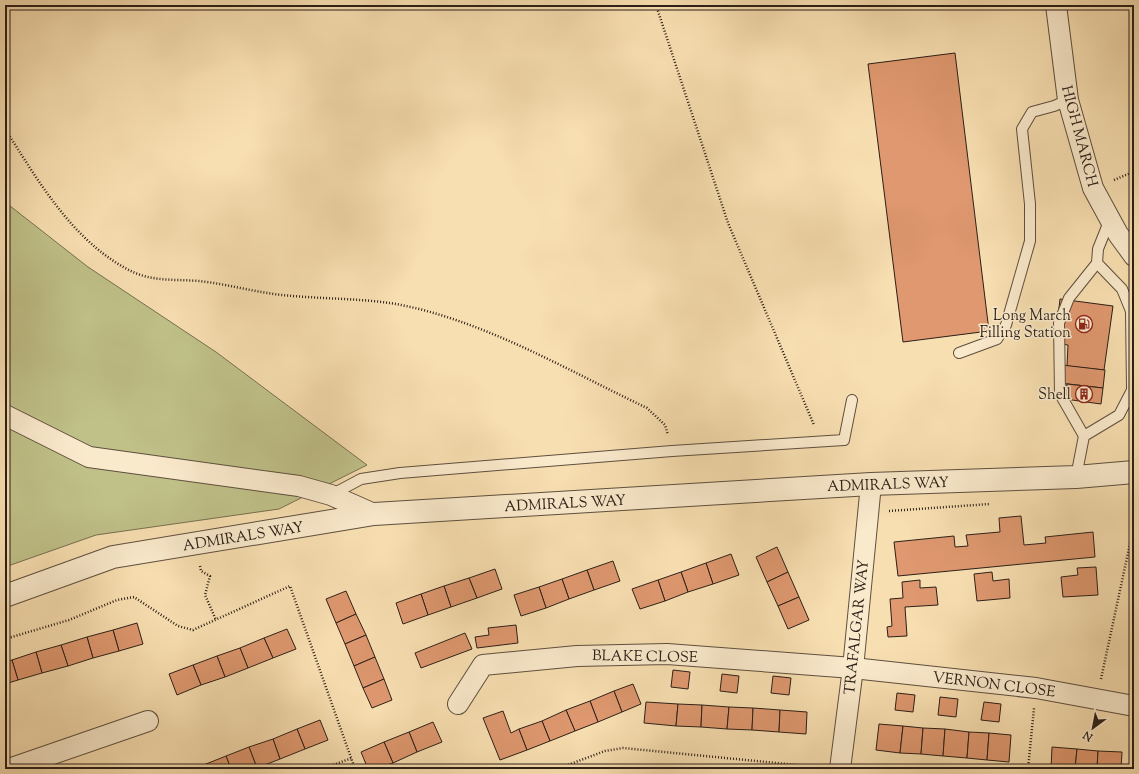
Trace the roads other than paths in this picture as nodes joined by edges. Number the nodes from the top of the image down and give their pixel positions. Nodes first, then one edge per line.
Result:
1 (1056, 5) edge
2 (1068, 100) junction
3 (1110, 219) junction
4 (1134, 256) edge
5 (1097, 262) junction
6 (959, 353) dead end
7 (852, 400) dead end
8 (5, 416) edge
9 (1084, 436) junction
10 (1134, 472) edge
11 (1076, 477) junction
12 (871, 484) junction
13 (331, 495) junction
14 (374, 514) junction
15 (5, 596) edge
16 (853, 668) junction
17 (458, 704) dead end
18 (1134, 706) edge
19 (148, 721) dead end
20 (9, 769) edge
21 (840, 769) edge

1 - 2 street, HIGH MARCH
2 - 3 street, HIGH MARCH
2 - 6 lane
3 - 4 street, HIGH MARCH
3 - 5 lane
5 - 9 lane
5 - 9 lane
7 - 13 lane
8 - 13 street
9 - 11 lane
10 - 11 street, ADMIRALS WAY
11 - 12 street, ADMIRALS WAY
12 - 14 street, ADMIRALS WAY
12 - 16 street, TRAFALGAR WAY
13 - 14 street
14 - 15 street, ADMIRALS WAY
16 - 17 street, BLAKE CLOSE
16 - 18 street, VERNON CLOSE
16 - 21 street, TRAFALGAR WAY
19 - 20 street

